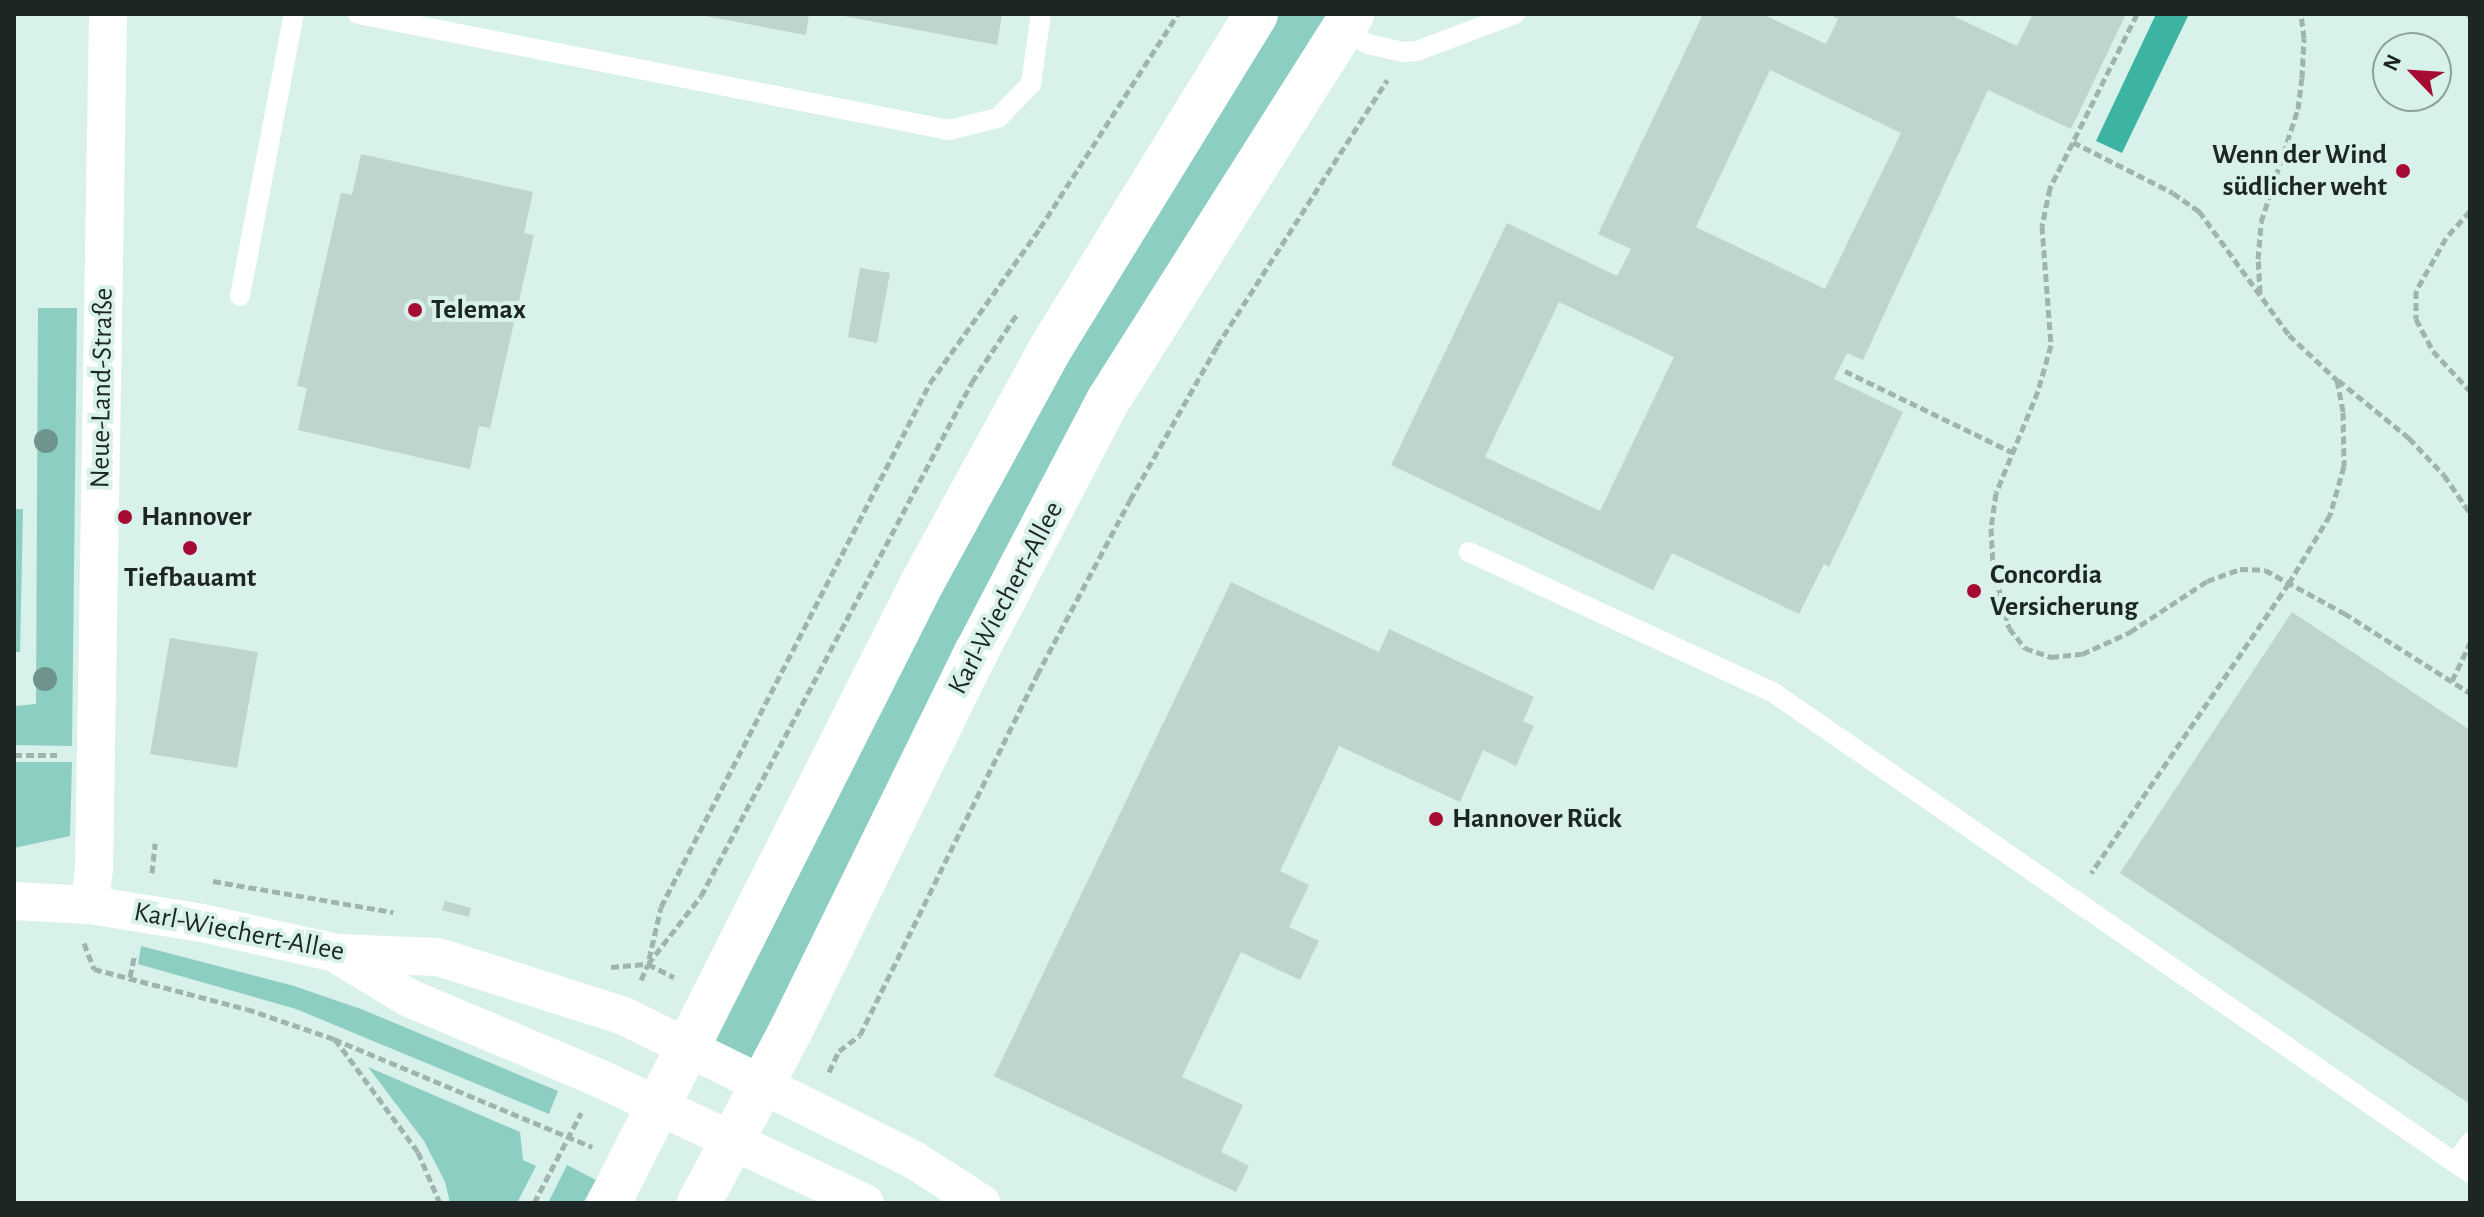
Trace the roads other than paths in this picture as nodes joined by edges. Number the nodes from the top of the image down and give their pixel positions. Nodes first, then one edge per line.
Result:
1 (108, 14) edge
2 (294, 14) edge
3 (358, 14) edge
4 (1041, 14) edge
5 (1256, 14) edge
6 (1515, 14) edge
7 (1347, 21) edge
8 (240, 296) dead end
9 (1469, 552) dead end
10 (14, 901) edge
11 (90, 905) junction
12 (336, 953) junction
13 (689, 1047) junction
14 (761, 1085) junction
15 (659, 1106) junction
16 (732, 1140) junction
17 (2470, 1142) edge
18 (2463, 1168) edge
19 (609, 1203) edge
20 (699, 1203) edge
21 (865, 1203) edge
22 (981, 1203) edge

1 - 11 street, Neue-Land-Straße
2 - 8 lane
3 - 4 lane
5 - 13 main road
6 - 7 lane
7 - 14 main road, Karl-Wiechert-Allee
9 - 18 lane
10 - 11 street, Karl-Wiechert-Allee
11 - 12 street, Karl-Wiechert-Allee
12 - 13 street, Karl-Wiechert-Allee
12 - 15 street
13 - 14 street
13 - 15 main road
14 - 16 main road, Karl-Wiechert-Allee
14 - 22 street
15 - 16 street
15 - 19 main road
16 - 20 main road, Karl-Wiechert-Allee
16 - 21 street
17 - 18 lane

